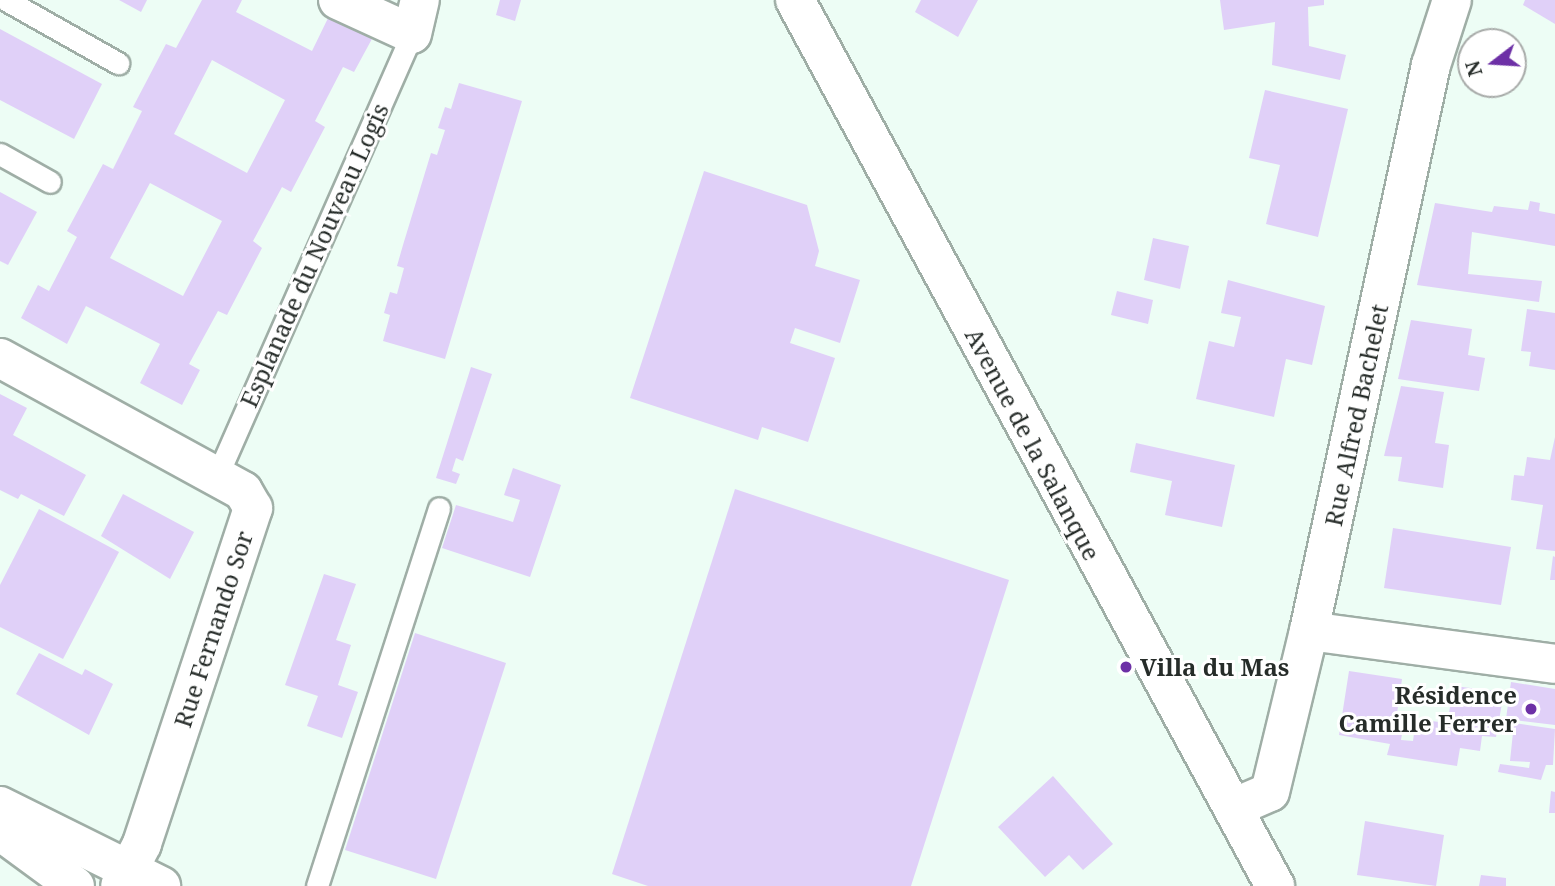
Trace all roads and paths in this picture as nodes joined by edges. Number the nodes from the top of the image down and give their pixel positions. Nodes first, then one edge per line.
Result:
1 (6, 0) edge
2 (338, 0) edge
3 (795, 0) edge
4 (1452, 0) edge
5 (416, 17) edge
6 (118, 63) dead end
7 (0, 154) edge
8 (50, 182) dead end
9 (0, 358) edge
10 (217, 477) junction
11 (439, 508) dead end
12 (1309, 631) junction
13 (1555, 664) edge
14 (0, 806) edge
15 (1233, 808) junction
16 (0, 831) edge
17 (136, 881) edge
18 (75, 886) edge
19 (317, 886) edge
20 (1275, 886) edge

1 - 6 lane
2 - 5 street
3 - 15 street, Avenue de la Salanque
4 - 12 street, Rue Alfred Bachelet
5 - 10 lane, Esplanade du Nouveau Logis
7 - 8 lane
9 - 10 street, Rue Fernando Sor
10 - 17 street, Rue Fernando Sor
11 - 19 lane
12 - 13 street
12 - 15 street, Rue Alfred Bachelet
14 - 17 street
15 - 20 street, Avenue de la Salanque
16 - 18 street

